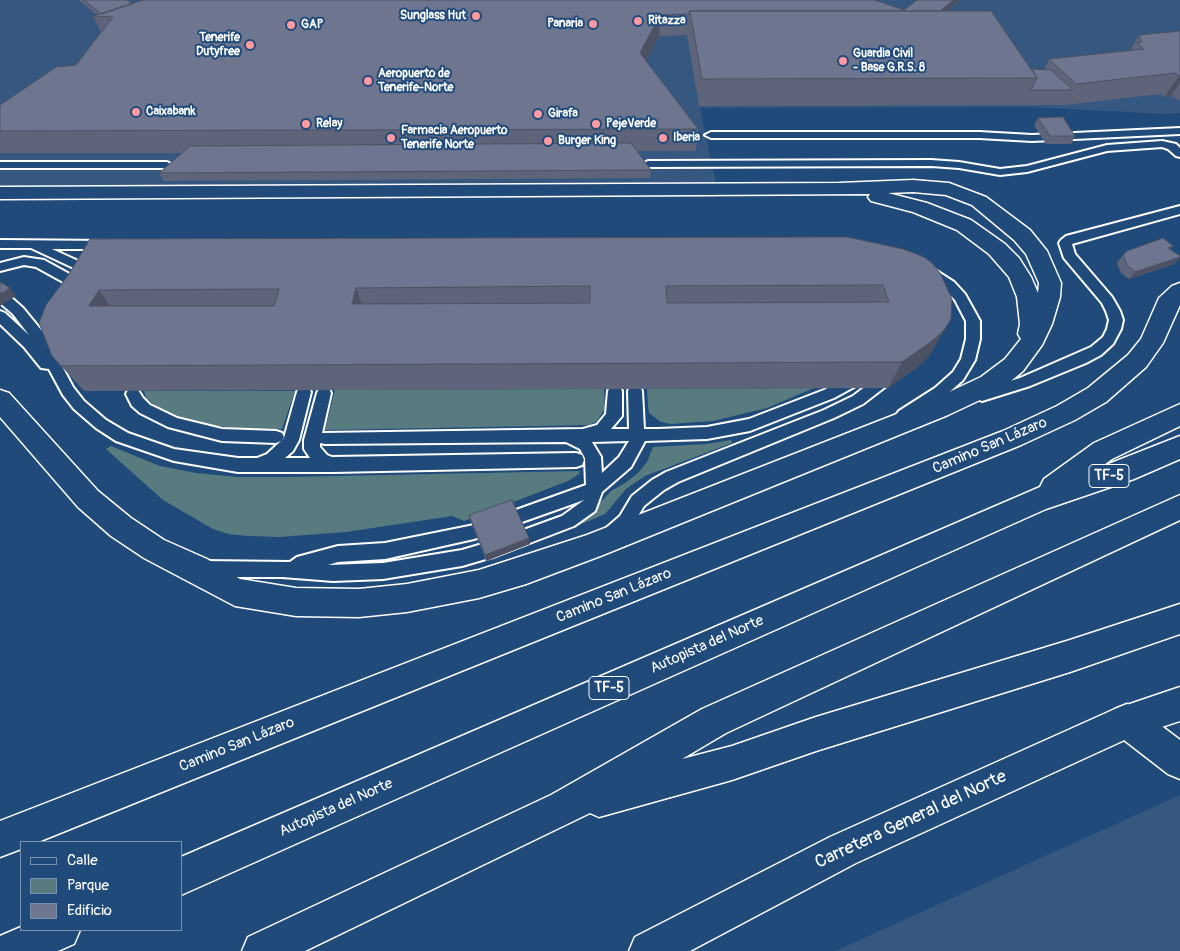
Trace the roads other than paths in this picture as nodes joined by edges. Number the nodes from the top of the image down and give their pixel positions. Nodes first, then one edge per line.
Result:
1 (1180, 125) edge
2 (1180, 131) edge
3 (711, 135) dead end
4 (979, 135) junction
5 (1095, 137) junction
6 (1107, 148) junction
7 (1180, 154) edge
8 (648, 164) edge
9 (0, 165) edge
10 (167, 166) edge
11 (833, 189) junction
12 (0, 193) edge
13 (1180, 210) edge
14 (0, 244) edge
15 (34, 245) junction
16 (123, 245) edge
17 (916, 263) edge
18 (0, 267) edge
19 (106, 286) edge
20 (1180, 291) edge
21 (0, 295) edge
22 (79, 302) edge
23 (0, 316) edge
24 (27, 320) junction
25 (47, 322) edge
26 (1027, 350) junction
27 (68, 391) junction
28 (615, 391) edge
29 (635, 391) edge
30 (304, 392) edge
31 (324, 393) edge
32 (133, 394) edge
33 (0, 400) edge
34 (939, 408) junction
35 (1180, 414) edge
36 (637, 435) junction
37 (573, 436) junction
38 (276, 437) dead end
39 (325, 438) dead end
40 (857, 440) junction
41 (1180, 447) edge
42 (576, 460) dead end
43 (250, 465) junction
44 (333, 465) junction
45 (594, 489) junction
46 (1037, 500) junction
47 (1180, 507) edge
48 (592, 546) junction
49 (196, 569) junction
50 (1180, 619) edge
51 (1180, 704) edge
52 (1127, 721) junction
53 (1180, 762) edge
54 (564, 808) junction
55 (0, 839) edge
56 (182, 876) edge
57 (58, 931) edge
58 (11, 951) edge
59 (262, 951) edge
60 (649, 951) edge

1 - 4 lane
2 - 5 lane
3 - 4 lane
4 - 5 lane
5 - 6 lane
6 - 7 lane
6 - 8 lane
9 - 10 lane
11 - 12 main road
11 - 26 main road
11 - 26 main road
13 - 34 lane
14 - 15 lane
15 - 16 lane
15 - 19 lane
17 - 40 lane
18 - 22 lane
20 - 55 main road, Camino San Lázaro
21 - 24 lane
23 - 27 lane
24 - 25 lane
24 - 27 lane
26 - 34 main road
27 - 43 lane
28 - 37 lane
29 - 36 lane
30 - 43 lane
31 - 44 lane
32 - 38 lane
33 - 49 main road
34 - 40 main road
35 - 46 main road
36 - 37 lane
36 - 45 lane
36 - 48 lane
37 - 39 lane
37 - 45 lane
40 - 48 main road
41 - 46 main road, Autopista del Norte / TF-5
42 - 44 lane
43 - 44 lane
45 - 49 lane
46 - 56 main road, Autopista del Norte / TF-5
47 - 54 main road
48 - 49 main road
50 - 54 main road
51 - 52 main road, Carretera General del Norte
52 - 53 main road
52 - 60 main road, Carretera General del Norte
54 - 59 main road
57 - 58 main road

